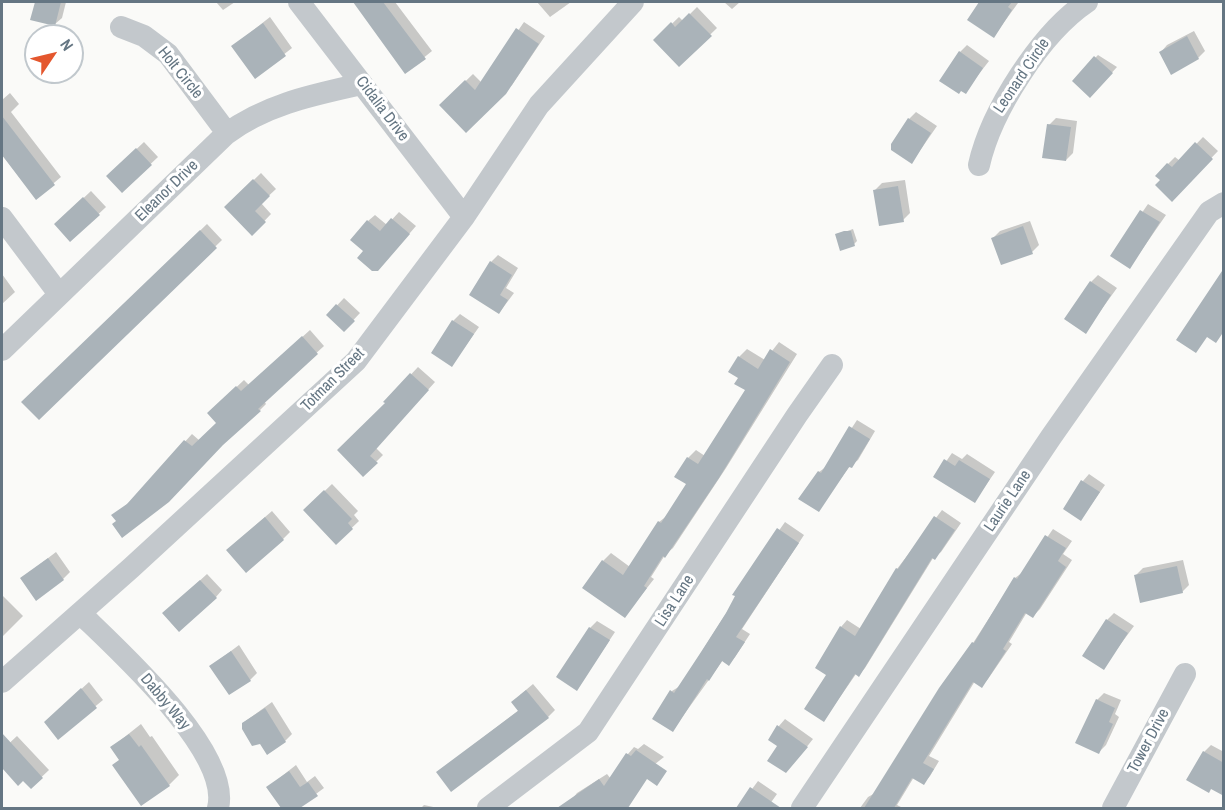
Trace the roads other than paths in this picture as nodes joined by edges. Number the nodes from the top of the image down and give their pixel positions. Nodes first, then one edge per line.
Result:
1 (299, 2) edge
2 (633, 2) edge
3 (1087, 2) edge
4 (121, 27) dead end
5 (362, 84) junction
6 (227, 133) junction
7 (979, 165) dead end
8 (1224, 203) edge
9 (464, 217) junction
10 (2, 218) edge
11 (59, 294) junction
12 (2, 350) edge
13 (832, 365) dead end
14 (80, 613) junction
15 (1185, 674) dead end
16 (2, 682) edge
17 (218, 808) edge
18 (488, 808) edge
19 (802, 808) edge
20 (1113, 808) edge

1 - 5 street, Cidalia Drive
2 - 9 street, Totman Street
3 - 7 street, Leonard Circle
4 - 6 street, Holt Circle
5 - 6 street, Eleanor Drive
5 - 9 street, Cidalia Drive
6 - 11 street, Eleanor Drive
8 - 19 street, Laurie Lane
9 - 14 street, Totman Street
10 - 11 street
11 - 12 street, Eleanor Drive
13 - 18 street, Lisa Lane
14 - 16 street, Totman Street
14 - 17 street, Dabby Way
15 - 20 street, Tower Drive

